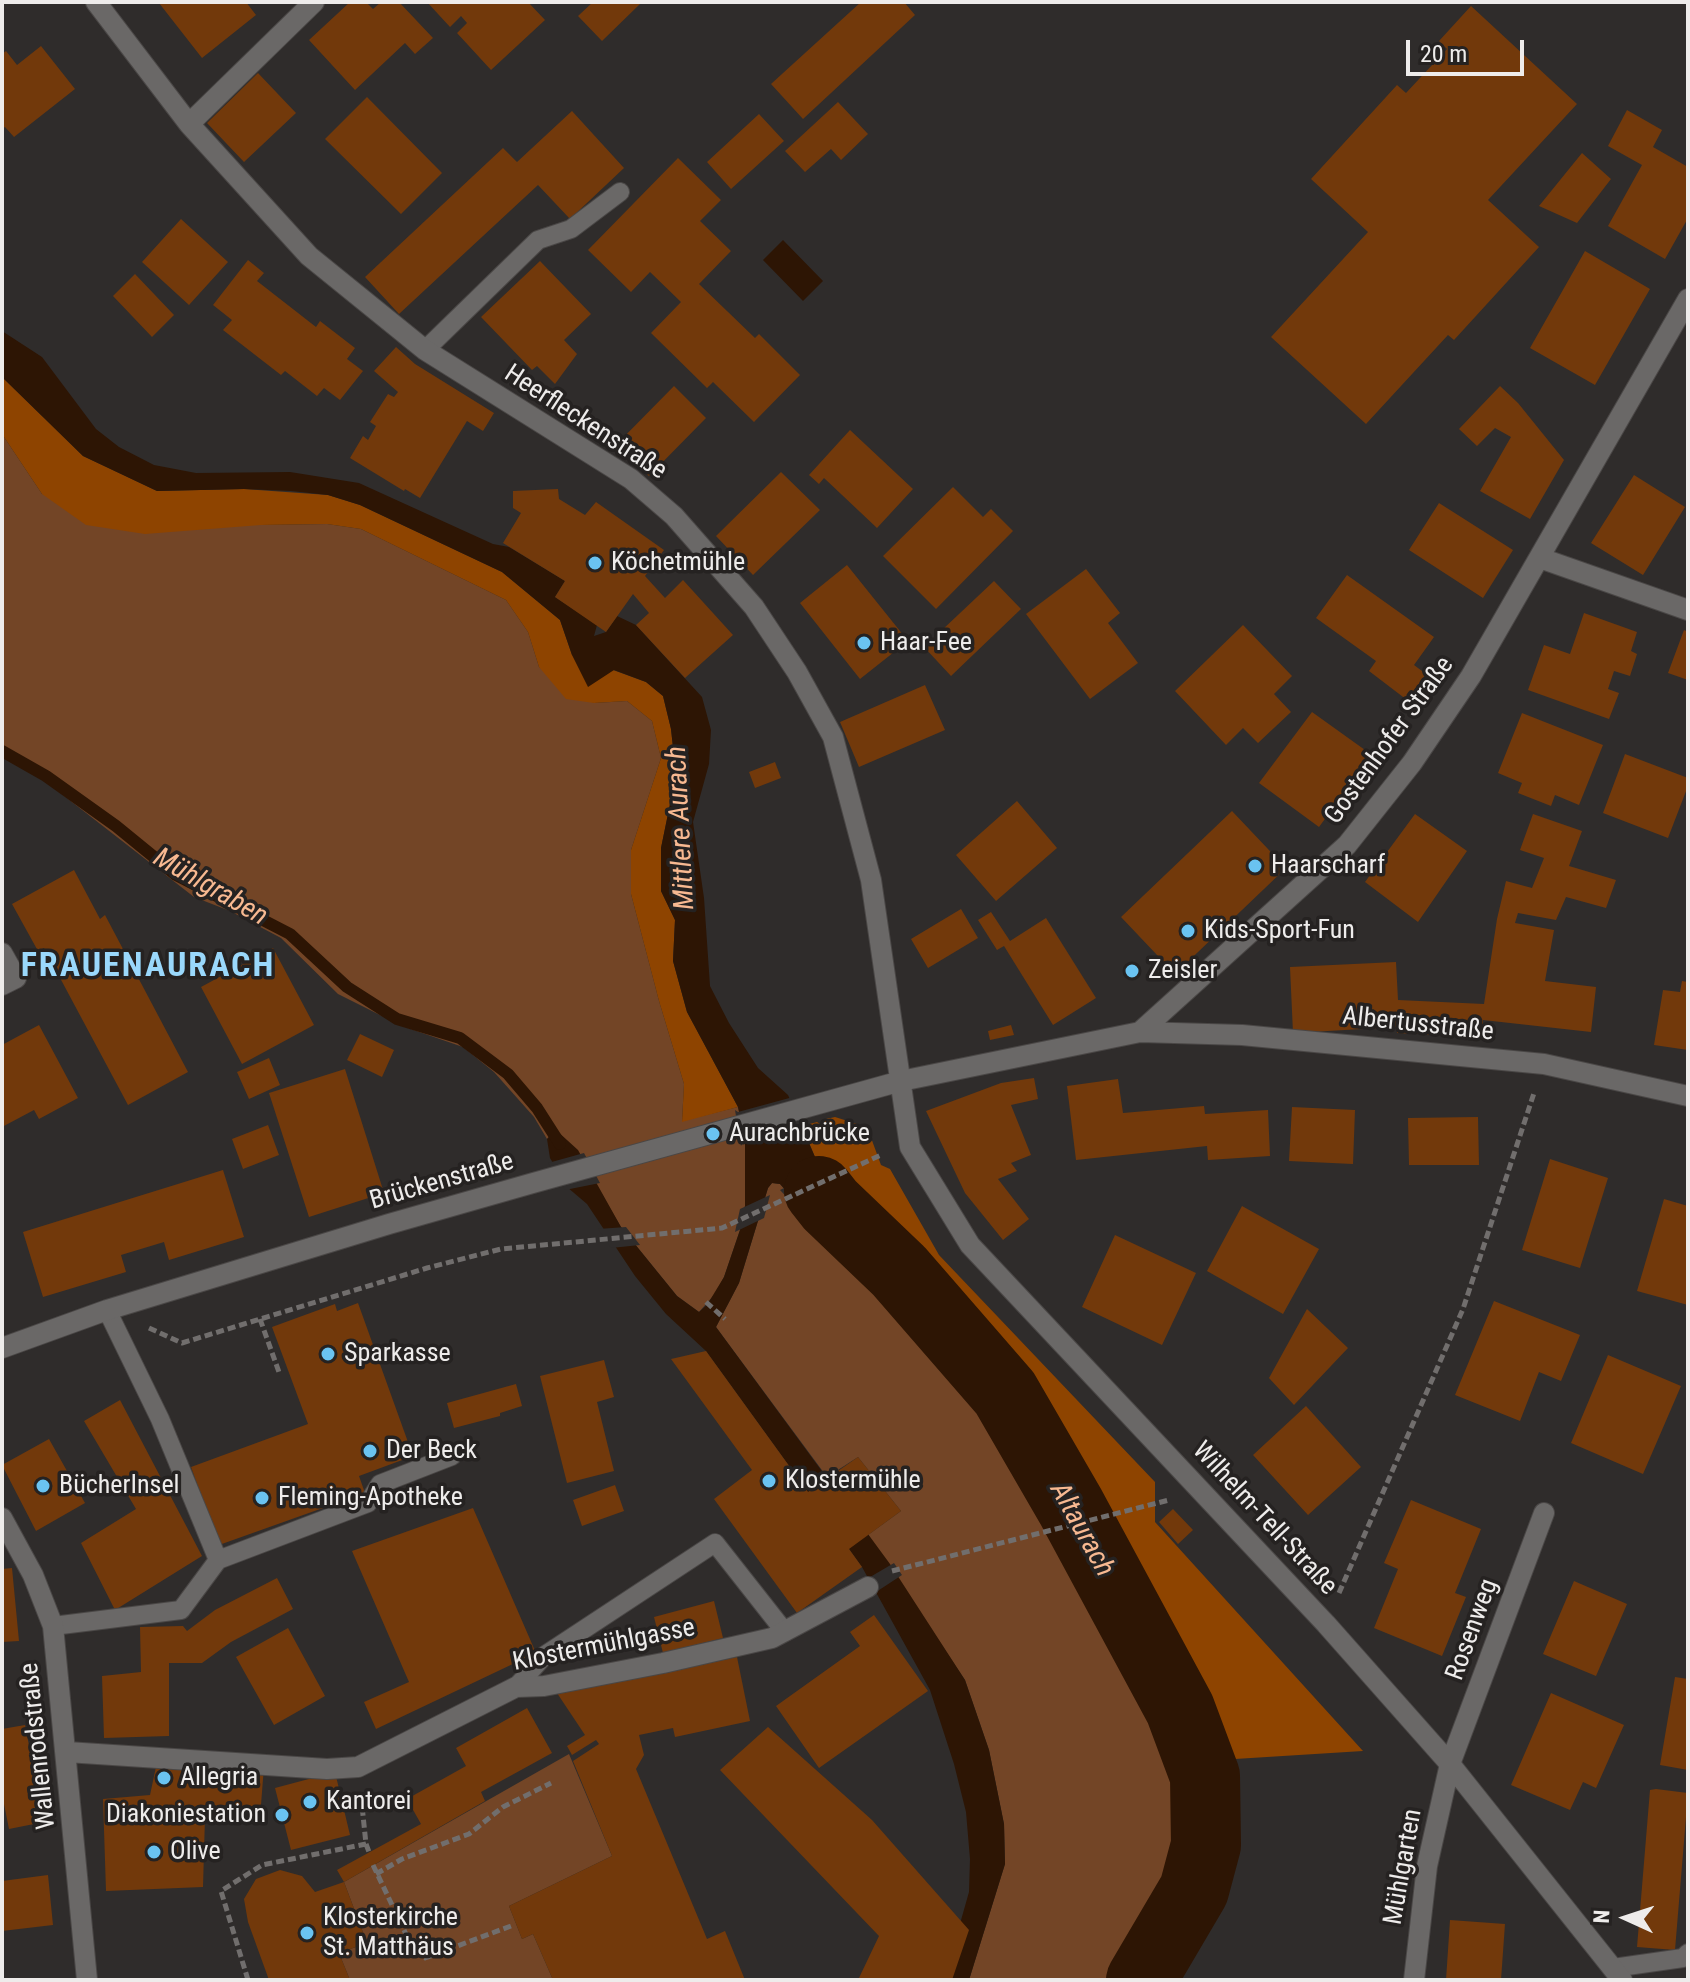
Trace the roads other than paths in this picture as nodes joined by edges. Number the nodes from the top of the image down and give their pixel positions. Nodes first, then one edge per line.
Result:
1 (96, 2) edge
2 (314, 2) edge
3 (189, 124) junction
4 (620, 192) dead end
5 (1688, 299) edge
6 (425, 350) junction
7 (1540, 558) junction
8 (1688, 610) edge
9 (2, 953) edge
10 (2, 985) edge
11 (1140, 1032) junction
12 (901, 1081) junction
13 (1688, 1096) edge
14 (107, 1310) junction
15 (2, 1348) edge
16 (452, 1456) dead end
17 (1544, 1513) dead end
18 (2, 1518) edge
19 (218, 1560) junction
20 (868, 1587) road end
21 (53, 1626) junction
22 (785, 1632) junction
23 (516, 1687) junction
24 (67, 1752) junction
25 (1450, 1764) junction
26 (1688, 1953) edge
27 (1617, 1974) edge
28 (87, 1980) edge
29 (1414, 1980) edge

1 - 3 street, Heerfleckenstraße
2 - 3 street
3 - 6 street, Heerfleckenstraße
4 - 6 lane
5 - 7 street, Gostenhofer Straße
6 - 12 street, Heerfleckenstraße
7 - 8 street
7 - 11 street, Gostenhofer Straße
9 - 10 street
11 - 12 street
11 - 13 street, Albertusstraße
12 - 14 street, Brückenstraße
12 - 25 street, Wilhelm-Tell-Straße
14 - 15 street, Brückenstraße
14 - 19 lane
16 - 19 lane
17 - 25 street, Rosenweg
18 - 21 street, Wallenrodstraße
19 - 21 lane
20 - 22 street, Klostermühlgasse
21 - 24 street, Wallenrodstraße
22 - 23 street, Klostermühlgasse
22 - 23 lane
23 - 24 street, Klostermühlgasse
24 - 28 street, Wallenrodstraße
25 - 27 street, Wilhelm-Tell-Straße
25 - 29 street, Mühlgarten
26 - 27 lane

